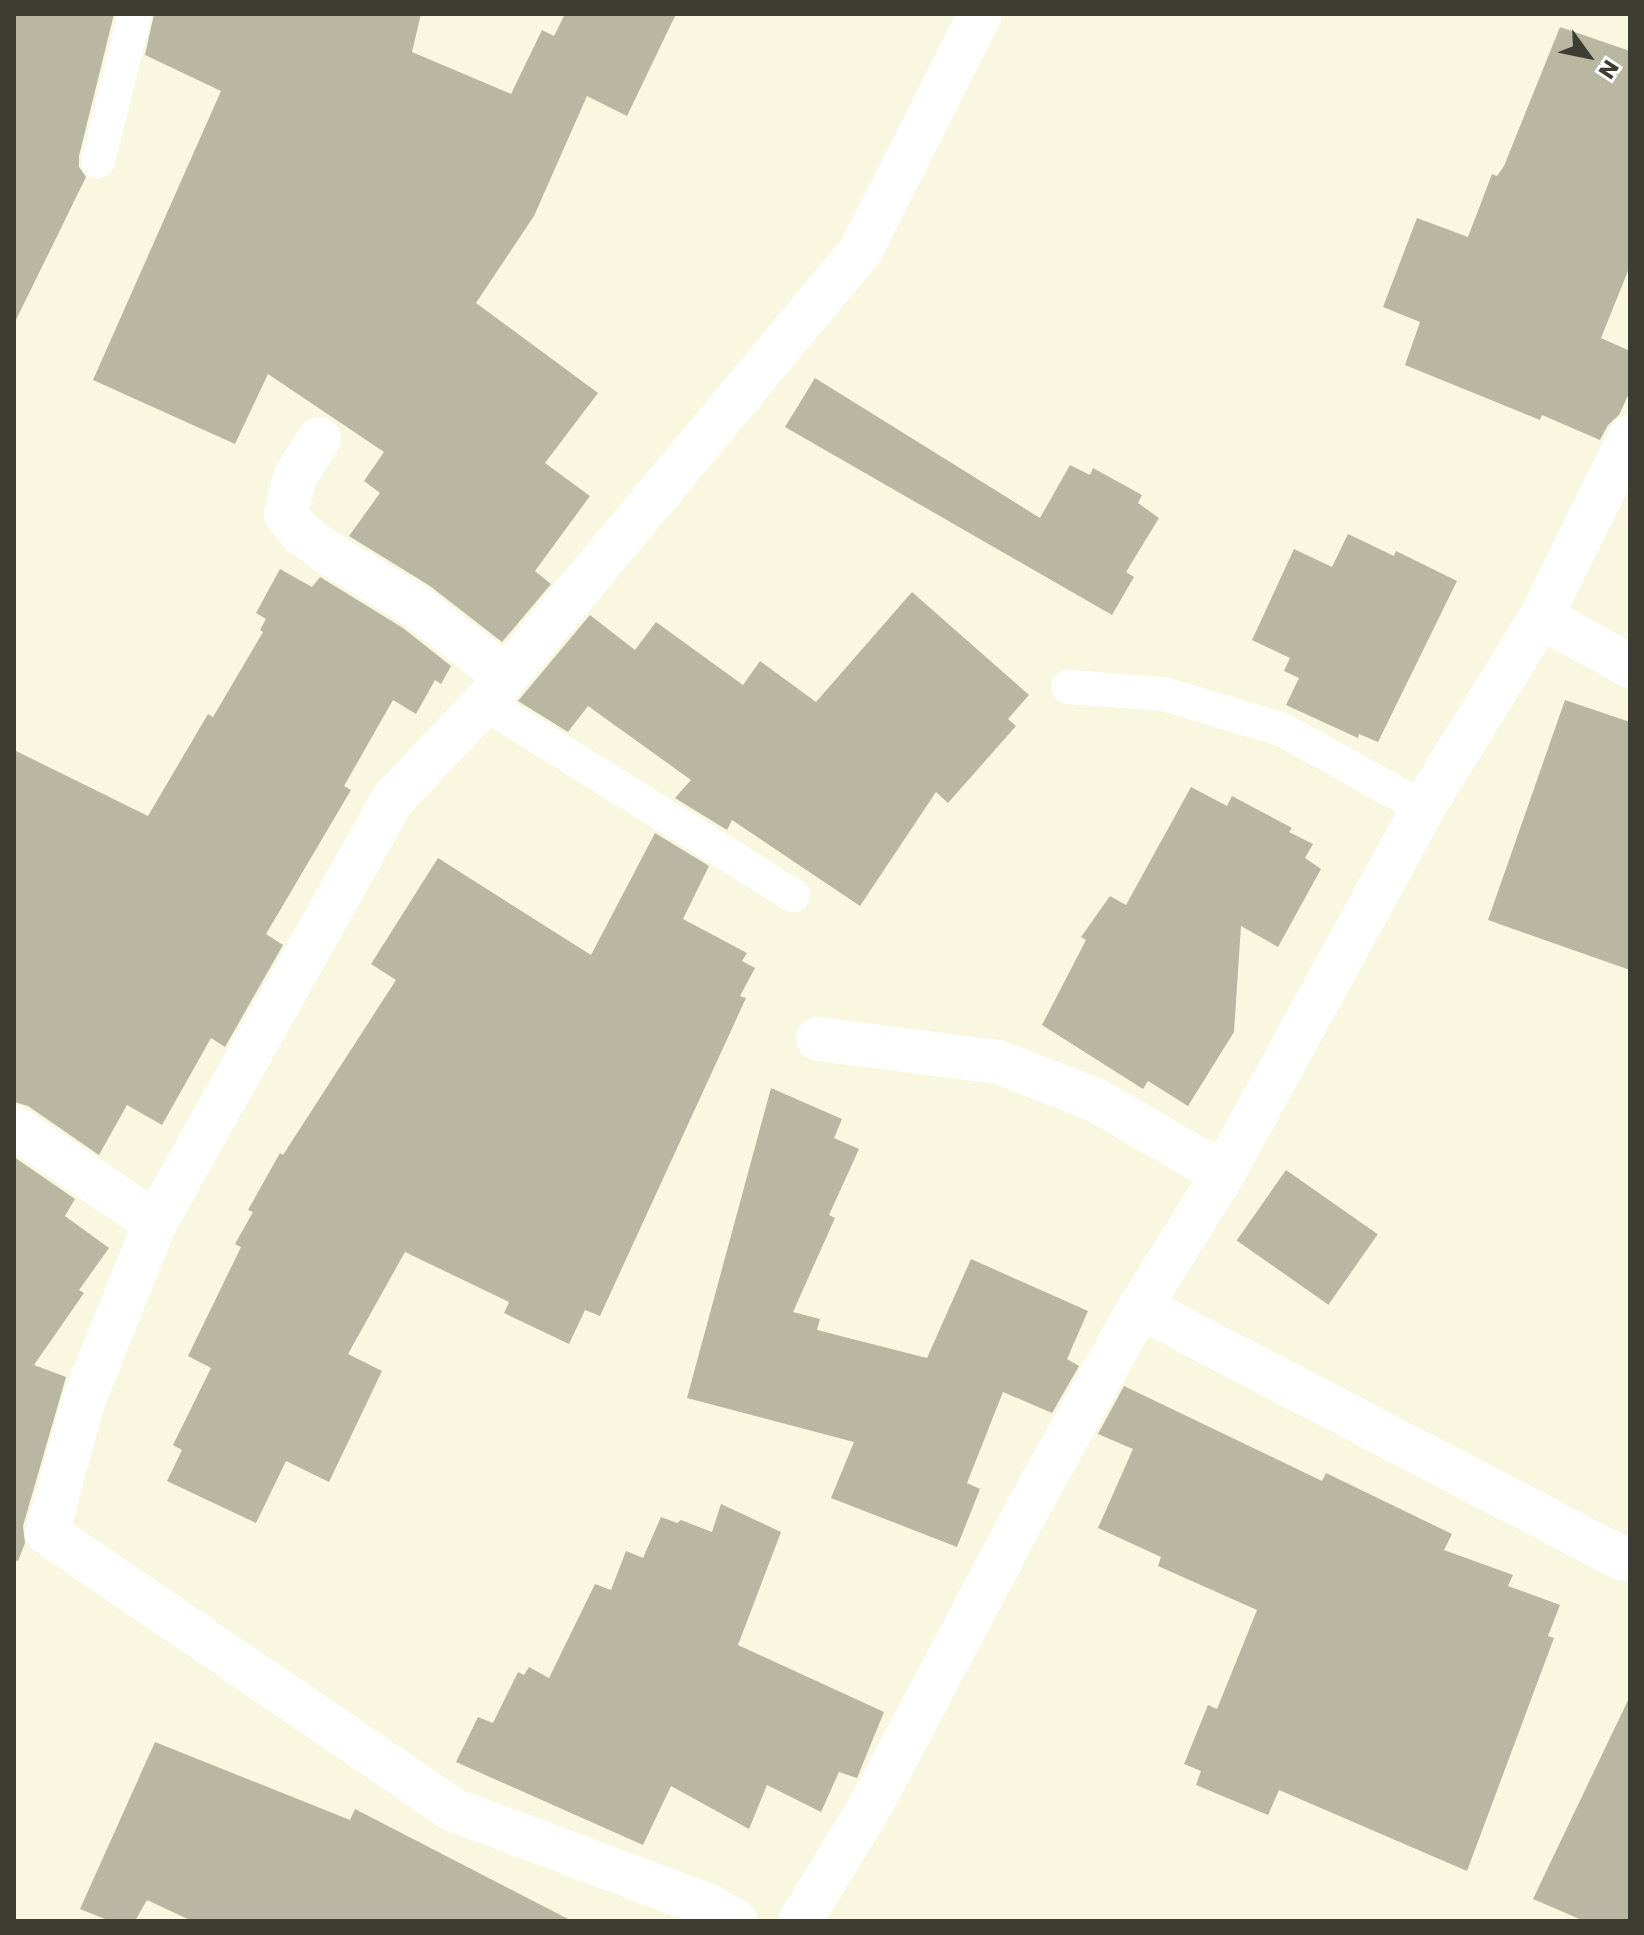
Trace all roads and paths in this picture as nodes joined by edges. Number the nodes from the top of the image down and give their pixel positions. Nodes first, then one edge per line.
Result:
1 (135, 14) edge
2 (980, 14) edge
3 (98, 161) dead end
4 (1630, 437) edge
5 (319, 439) dead end
6 (1541, 617) junction
7 (1630, 666) edge
8 (1068, 687) dead end
9 (494, 689) junction
10 (1423, 808) junction
11 (793, 895) dead end
12 (818, 1039) dead end
13 (14, 1127) edge
14 (1223, 1174) junction
15 (155, 1223) junction
16 (1140, 1307) junction
17 (31, 1529) edge
18 (1623, 1559) dead end
19 (735, 1921) edge
20 (800, 1921) edge

1 - 3 lane
2 - 9 street
4 - 6 street
5 - 9 street
6 - 7 street
6 - 10 street
8 - 10 lane
9 - 11 lane
9 - 15 street
10 - 14 street
12 - 14 street
13 - 15 street
14 - 16 street
15 - 17 street
16 - 18 street
16 - 20 street
17 - 19 street

